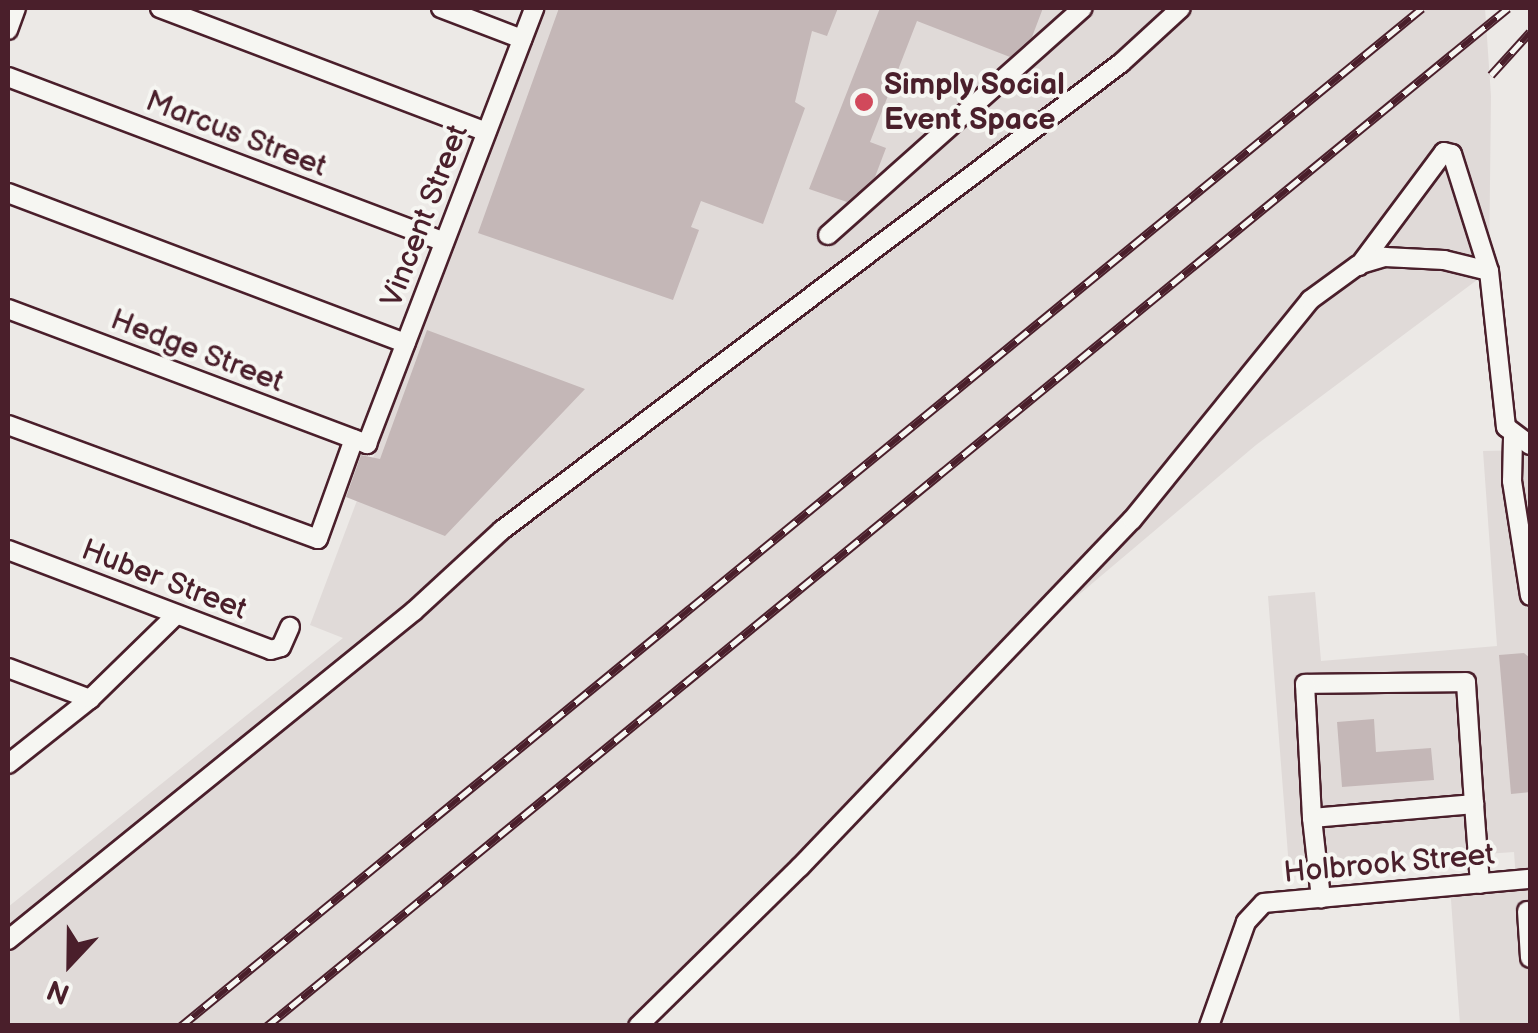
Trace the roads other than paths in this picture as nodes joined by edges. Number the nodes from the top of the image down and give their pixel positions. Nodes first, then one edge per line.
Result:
1 (16, 8) edge
2 (160, 8) edge
3 (441, 8) edge
4 (534, 8) edge
5 (1083, 8) edge
6 (1182, 8) edge
7 (8, 30) edge
8 (522, 39) junction
9 (8, 77) edge
10 (486, 132) junction
11 (8, 193) edge
12 (828, 235) dead end
13 (444, 242) junction
14 (1359, 266) dead end
15 (1489, 271) junction
16 (8, 308) edge
17 (406, 343) junction
18 (8, 425) edge
19 (1522, 441) edge
20 (360, 442) junction
21 (8, 550) edge
22 (1530, 596) edge
23 (175, 616) junction
24 (290, 627) dead end
25 (8, 668) edge
26 (90, 699) junction
27 (8, 764) edge
28 (1474, 804) junction
29 (1312, 818) junction
30 (1527, 879) edge
31 (1480, 884) junction
32 (1321, 898) junction
33 (1529, 914) edge
34 (8, 940) edge
35 (1530, 958) edge
36 (638, 1026) edge
37 (1209, 1026) edge

1 - 7 street
2 - 10 street
3 - 8 street
4 - 8 street, Vincent Street
5 - 12 street
6 - 34 street
8 - 10 street, Vincent Street
9 - 13 street, Marcus Street
10 - 13 street, Vincent Street
11 - 17 street
13 - 17 street, Vincent Street
14 - 15 street
15 - 19 street
15 - 36 street
16 - 20 street, Hedge Street
17 - 20 street, Vincent Street
18 - 20 street, Vincent Street
19 - 22 street
21 - 23 street, Huber Street
23 - 24 street, Huber Street
23 - 26 street
25 - 26 street
26 - 27 street
28 - 29 street
28 - 29 street
28 - 31 street
29 - 32 street
30 - 31 street, Holbrook Street
30 - 33 street
31 - 32 street, Holbrook Street
32 - 37 street, Holbrook Street
33 - 35 street

